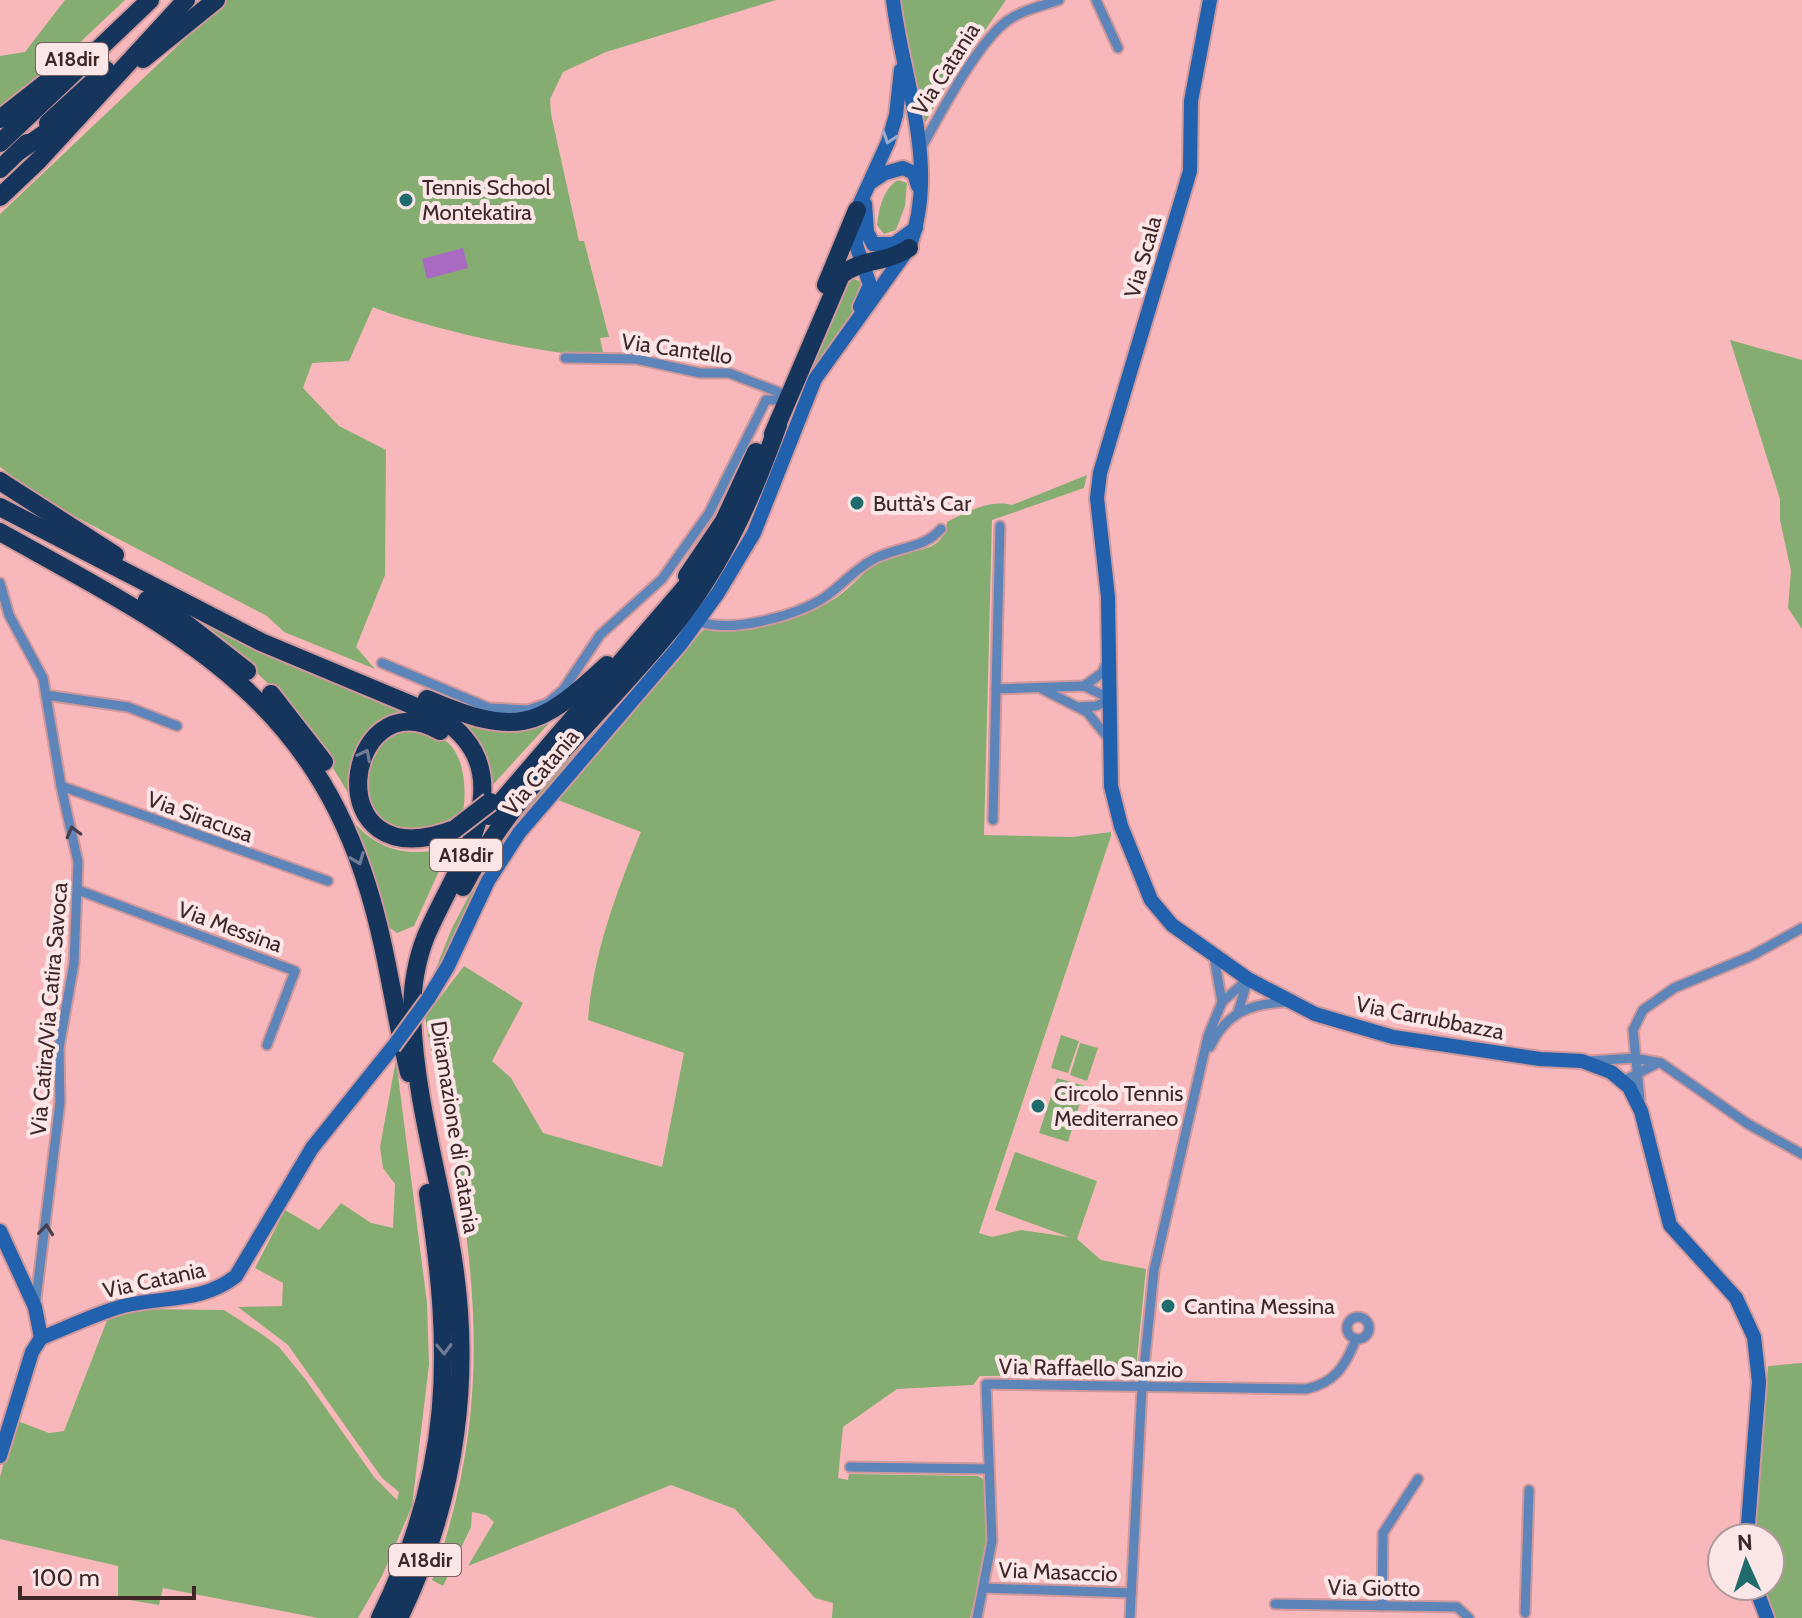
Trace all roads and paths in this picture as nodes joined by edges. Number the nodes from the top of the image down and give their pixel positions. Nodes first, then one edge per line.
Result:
1 (147, 0) edge
2 (183, 0) edge
3 (216, 0) edge
4 (893, 0) edge
5 (1059, 0) edge
6 (1096, 0) edge
7 (1210, 0) edge
8 (899, 33) junction
9 (1118, 48) dead end
10 (79, 92) junction
11 (0, 119) edge
12 (0, 143) edge
13 (920, 150) junction
14 (0, 169) edge
15 (867, 188) junction
16 (0, 197) edge
17 (857, 210) junction
18 (917, 223) junction
19 (909, 248) junction
20 (862, 263) junction
21 (833, 352) junction
22 (565, 358) dead end
23 (779, 397) junction
24 (778, 425) junction
25 (0, 481) edge
26 (0, 507) edge
27 (0, 522) edge
28 (1098, 522) joint
29 (1000, 526) dead end
30 (941, 529) dead end
31 (0, 532) edge
32 (0, 545) edge
33 (83, 551) junction
34 (153, 578) junction
35 (0, 583) edge
36 (214, 617) junction
37 (698, 621) junction
38 (635, 639) junction
39 (1110, 655) junction
40 (382, 663) dead end
41 (226, 670) junction
42 (1084, 686) junction
43 (996, 689) junction
44 (1042, 689) junction
45 (46, 695) junction
46 (1111, 699) junction
47 (1079, 707) junction
48 (177, 726) dead end
49 (1110, 741) junction
50 (61, 786) junction
51 (490, 809) junction
52 (993, 820) dead end
53 (456, 833) junction
54 (328, 881) dead end
55 (78, 890) junction
56 (1802, 928) edge
57 (1213, 954) junction
58 (1248, 979) junction
59 (1222, 1002) junction
60 (1288, 1002) junction
61 (1238, 1012) junction
62 (267, 1045) dead end
63 (1206, 1057) junction
64 (1634, 1058) junction
65 (1582, 1061) junction
66 (1661, 1063) junction
67 (1637, 1074) junction
68 (410, 1078) junction
69 (1623, 1081) junction
70 (1641, 1111) junction
71 (1802, 1154) edge
72 (0, 1231) edge
73 (451, 1243) junction
74 (35, 1307) junction
75 (41, 1338) junction
76 (1356, 1339) dead end
77 (1142, 1387) junction
78 (0, 1456) edge
79 (850, 1467) dead end
80 (988, 1469) junction
81 (1418, 1479) dead end
82 (1529, 1490) dead end
83 (1748, 1522) edge
84 (984, 1588) junction
85 (1131, 1593) junction
86 (1275, 1604) dead end
87 (1382, 1606) junction
88 (1524, 1616) edge
89 (380, 1618) edge
90 (399, 1618) edge
91 (977, 1618) edge
92 (1130, 1618) edge
93 (1469, 1618) edge

1 - 10 highway
1 - 11 highway, A18dir
2 - 10 highway
3 - 10 highway
4 - 8 main road, Via Catania
5 - 13 street, Via Catania
6 - 9 street
7 - 28 main road, Via Scala
8 - 13 main road, Via Catania
8 -> 15 main road
10 - 12 highway
10 - 14 highway
10 - 16 highway
13 - 18 main road, Via Catania
15 - 17 main road
15 - 18 main road
15 - 18 main road
17 - 20 main road
17 - 23 highway
18 - 19 main road, Via Catania
19 - 20 highway
19 - 21 main road, Via Catania
20 - 21 main road
20 - 24 highway
21 - 37 main road, Via Catania
22 - 23 street, Via Cantello
23 - 38 highway
23 - 40 street, Via Catania
24 - 51 highway
24 - 73 highway
25 - 34 highway
26 - 33 highway, Diramazione di Catania / A18dir
27 - 53 highway
28 - 39 main road, Via Carrubbazza
29 - 43 street
30 - 37 street
31 - 41 highway, Diramazione di Catania / A18dir
32 - 41 highway
33 - 34 highway
33 - 36 highway, Diramazione di Catania / A18dir
34 - 36 highway
34 - 38 highway
35 - 45 street, Via Catira/Via Catira Savoca
36 - 73 highway, Diramazione di Catania / A18dir
37 - 75 main road, Via Catania, bridge
38 - 51 highway
39 - 42 street
39 - 46 main road, Via Carrubbazza
41 -> 68 highway, Diramazione di Catania / A18dir
42 - 44 street
42 - 46 street
43 - 44 street
43 - 52 street
44 - 47 street
45 - 48 street
45 - 50 street, Via Catira/Via Catira Savoca
46 - 47 street
46 - 49 main road, Via Carrubbazza
47 - 49 street
49 - 57 main road, Via Carrubbazza
50 - 54 street, Via Siracusa
55 -> 50 street, Via Catira/Via Catira Savoca
51 - 53 highway, bridge
53 -> 68 highway
55 - 62 street, Via Messina
74 -> 55 street, Via Catira/Via Catira Savoca
56 - 64 street
57 - 58 main road, Via Carrubbazza
57 - 59 street
58 - 59 street
58 - 60 main road, Via Carrubbazza
58 - 61 street
59 - 63 street
60 - 61 street
60 - 65 main road, Via Carrubbazza
61 - 63 street
63 - 77 street
64 - 65 street
64 - 66 street
64 - 67 street
64 - 69 street
65 - 69 main road, Via Carrubbazza
66 - 67 street
66 - 71 street
67 - 69 street
67 - 70 street
68 -> 89 highway, Diramazione di Catania / A18dir
69 - 70 main road
70 - 83 main road
72 - 74 main road
73 - 90 highway, Diramazione di Catania / A18dir
74 - 75 main road
75 - 78 main road
76 - 77 street, Via Raffaello Sanzio
77 - 80 street, Via Raffaello Sanzio
77 - 85 street
79 - 80 street
80 - 84 street, Via Raffaello Sanzio
81 - 87 street
82 - 88 street
84 - 85 street, Via Masaccio
84 - 91 street, Via Raffaello Sanzio
85 - 92 street
86 - 87 street, Via Giotto
87 - 93 street, Via Giotto

